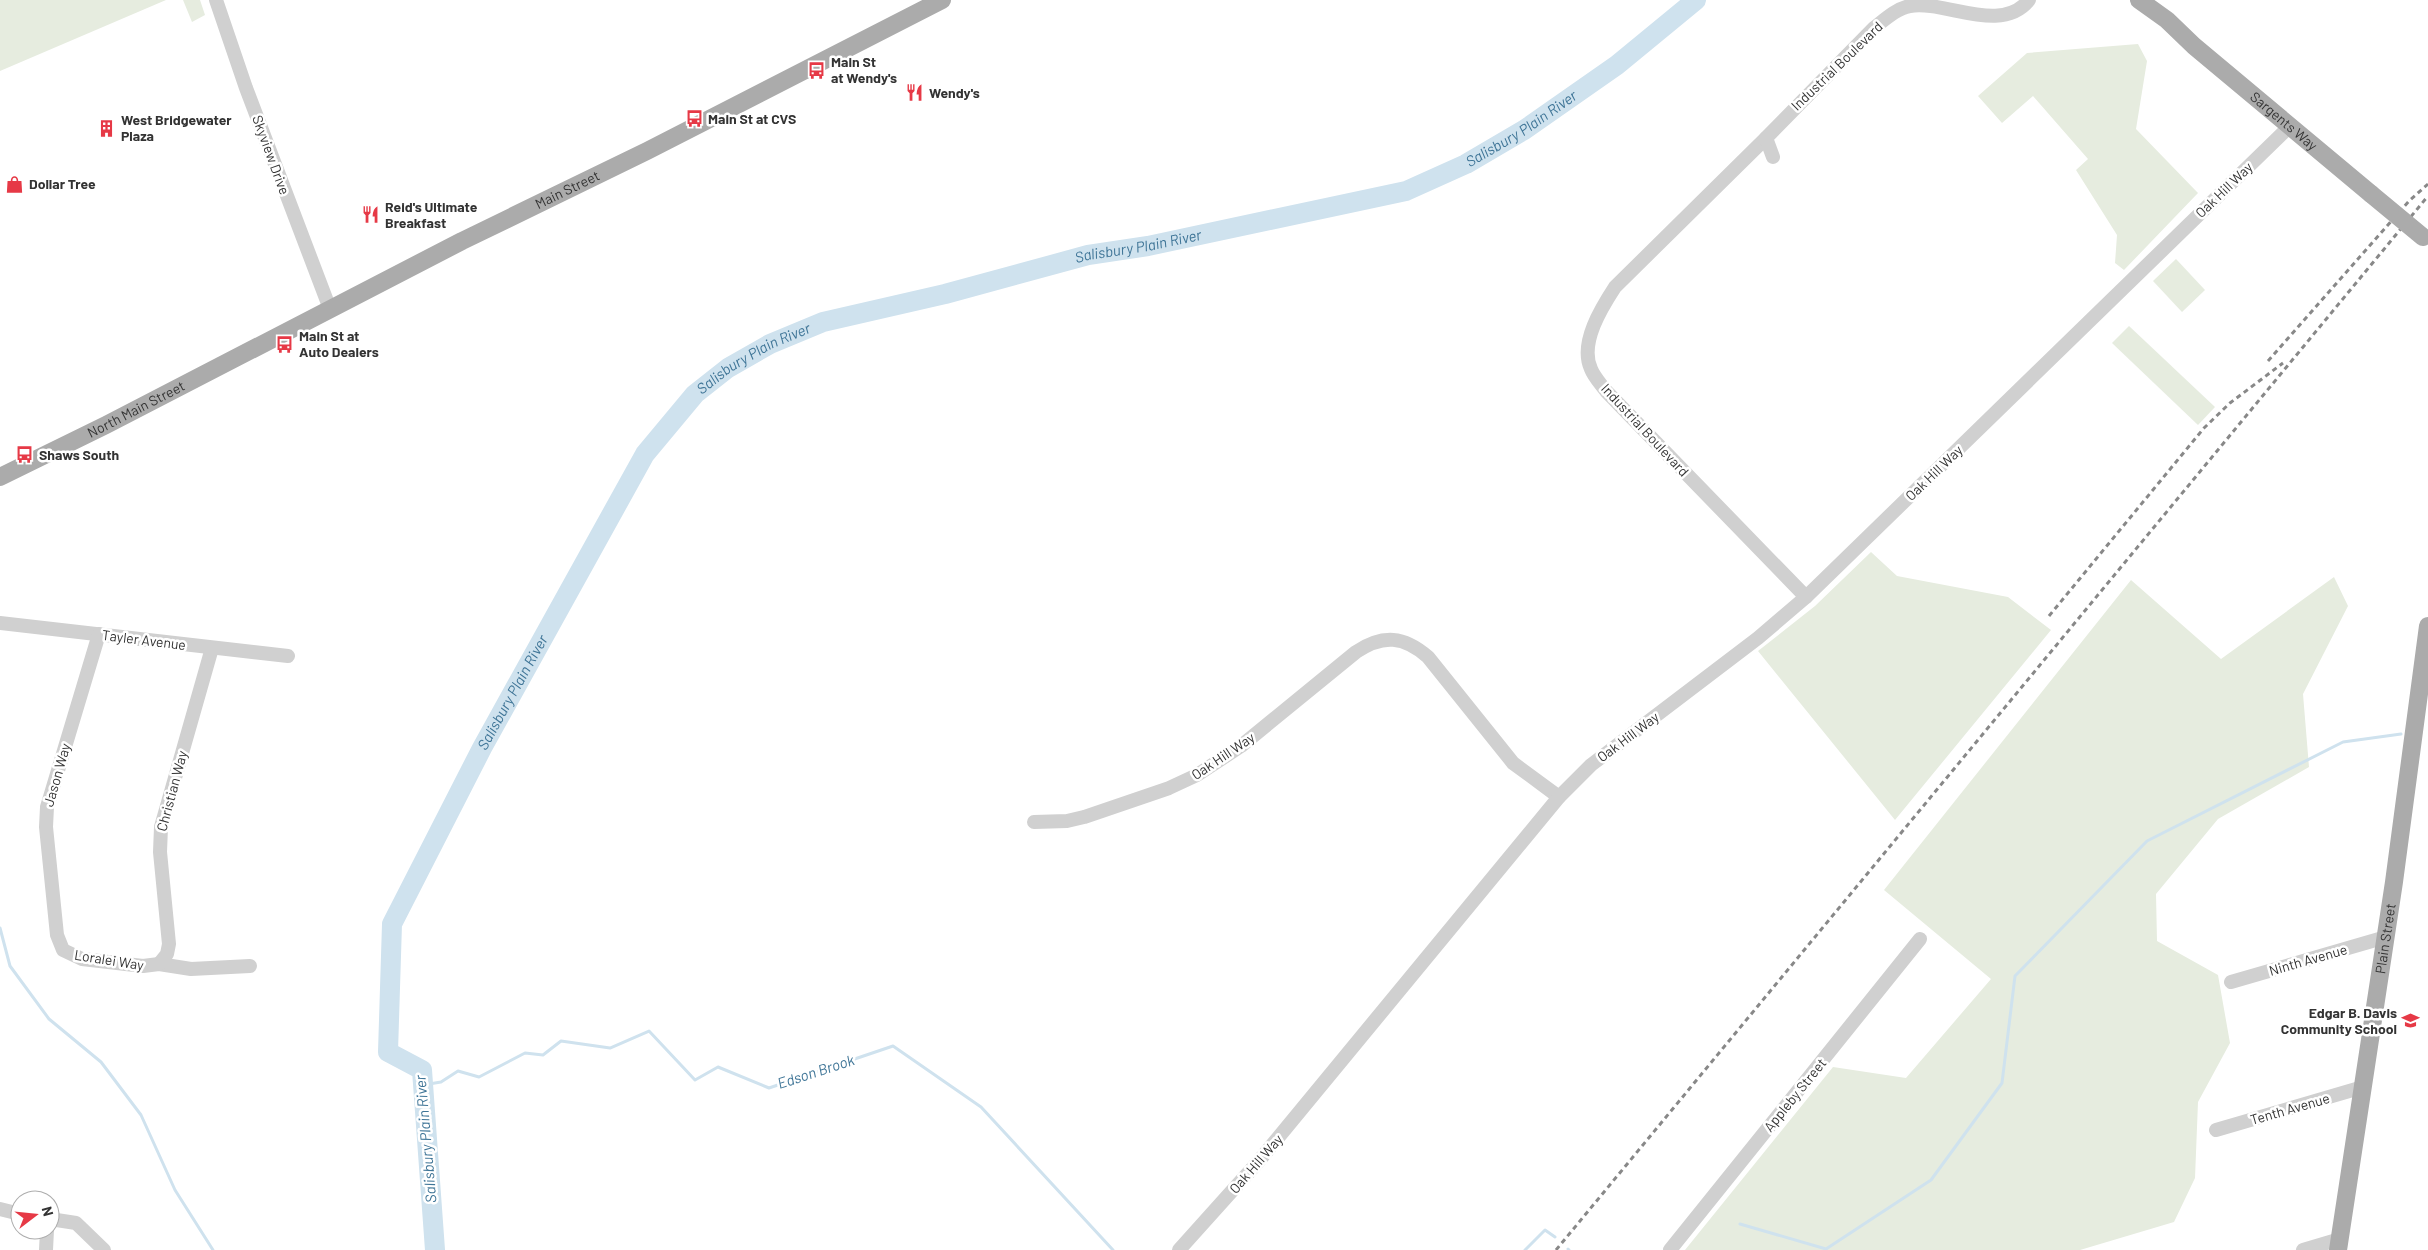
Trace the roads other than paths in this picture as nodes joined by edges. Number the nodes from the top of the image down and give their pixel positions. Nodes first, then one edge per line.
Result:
1 (216, 0) edge
2 (942, 0) edge
3 (2029, 0) edge
4 (2139, 0) edge
5 (2290, 126) junction
6 (1766, 138) junction
7 (1773, 157) dead end
8 (2426, 239) edge
9 (330, 309) junction
10 (192, 379) joint
11 (0, 476) edge
12 (1806, 597) junction
13 (0, 623) edge
14 (2428, 626) edge
15 (99, 634) junction
16 (212, 648) junction
17 (288, 656) dead end
18 (1559, 797) junction
19 (1034, 822) dead end
20 (2386, 937) junction
21 (1920, 939) dead end
22 (62, 948) joint
23 (159, 964) junction
24 (250, 966) dead end
25 (2231, 982) dead end
26 (2363, 1087) junction
27 (2216, 1130) dead end
28 (60, 1221) edge
29 (2339, 1245) edge
30 (104, 1250) edge
31 (1179, 1250) edge
32 (1670, 1250) edge
33 (2303, 1250) edge

1 - 9 street, Skyview Drive
2 - 9 main road, Main Street
3 - 6 street, Industrial Boulevard
4 - 5 main road, Sargents Way
5 - 8 main road, Sargents Way, bridge
5 - 12 street, Oak Hill Way
6 - 7 street
6 - 12 street, Industrial Boulevard
9 - 10 main road, Main Street
10 - 11 main road, North Main Street
12 - 18 street, Oak Hill Way
13 - 15 street, Tayler Avenue
14 - 20 main road, Plain Street
15 - 16 street, Tayler Avenue
15 - 22 street, Jason Way
16 - 17 street, Tayler Avenue
16 - 23 street, Christian Way
18 - 19 street, Oak Hill Way
18 - 31 street, Oak Hill Way
20 - 25 street, Ninth Avenue
20 - 26 main road, Plain Street
21 - 32 street, Appleby Street
22 - 23 street, Loralei Way
23 - 24 street, Loralei Way
26 - 27 street, Tenth Avenue
26 - 29 main road, Plain Street
28 - 30 street
29 - 33 street

